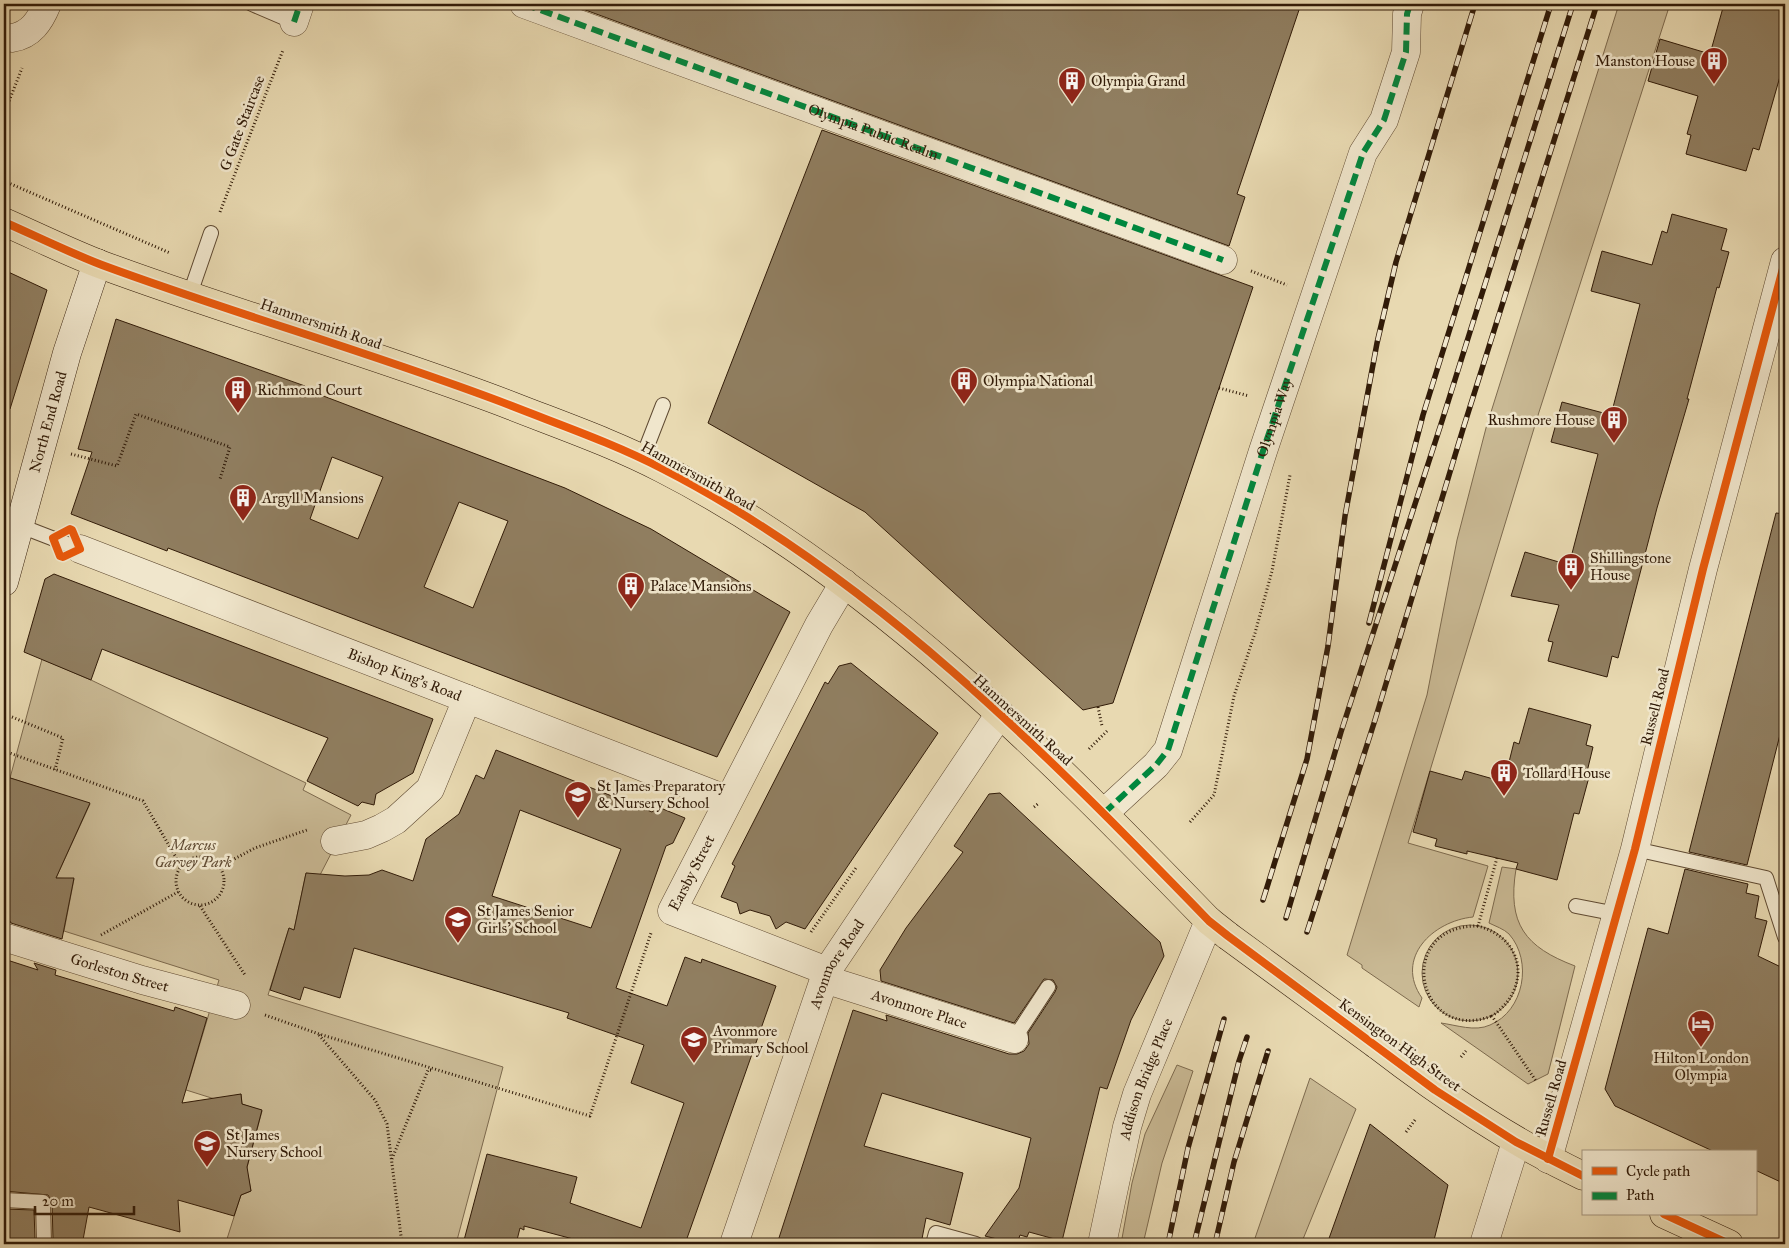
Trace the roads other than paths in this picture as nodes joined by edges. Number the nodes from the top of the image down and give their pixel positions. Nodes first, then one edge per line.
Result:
1 (48, 4) edge
2 (252, 4) edge
3 (524, 4) edge
4 (1410, 4) edge
5 (297, 13) edge
6 (8, 38) edge
7 (4, 222) edge
8 (211, 233) road end
9 (1223, 260) road end
10 (1785, 261) edge
11 (97, 263) junction
12 (190, 294) junction
13 (663, 405) dead end
14 (642, 459) junction
15 (18, 525) junction
16 (80, 548) joint
17 (4, 582) edge
18 (844, 583) junction
19 (467, 699) junction
20 (999, 715) junction
21 (728, 800) junction
22 (1104, 813) junction
23 (335, 841) road end
24 (1635, 849) junction
25 (1576, 906) dead end
26 (1617, 914) junction
27 (1210, 921) junction
28 (1785, 937) edge
29 (4, 938) edge
30 (825, 975) junction
31 (1048, 988) dead end
32 (236, 1005) road end
33 (1014, 1039) joint
34 (1516, 1142) junction
35 (1548, 1159) junction
36 (1582, 1176) edge
37 (4, 1200) edge
38 (1668, 1216) edge
39 (44, 1244) edge
40 (734, 1244) edge
41 (933, 1244) edge
42 (976, 1244) edge
43 (1102, 1244) edge
44 (1484, 1244) edge
45 (1729, 1244) edge

1 - 6 street
2 - 5 lane
3 - 9 street, Olympia Public Realm
4 - 22 street, Olympia Way
7 - 11 main road, Hammersmith Road
8 - 12 lane
10 - 24 street, Russell Road
11 - 12 main road, Hammersmith Road
11 - 15 street, North End Road
12 - 14 main road, Hammersmith Road
13 - 14 lane
14 - 18 main road, Hammersmith Road
15 - 16 lane
15 - 17 street, North End Road
16 - 19 street, Bishop King's Road
18 - 20 main road, Hammersmith Road
18 - 21 street, Earsby Street
19 - 21 street, Bishop King's Road
19 - 23 street
20 - 22 main road, Hammersmith Road
20 - 30 street, Avonmore Road
21 - 30 street, Earsby Street
22 - 27 main road, Hammersmith Road
24 - 26 street, Russell Road
24 - 28 lane
25 - 26 lane
26 - 35 street, Russell Road
27 - 34 main road, Kensington High Street, bridge
27 - 43 street, Addison Bridge Place
29 - 32 street, Gorleston Street
30 - 33 street, Avonmore Place
30 - 40 street, Avonmore Road
31 - 33 lane
34 - 35 main road, Kensington High Street
34 - 44 street
35 - 36 main road, Kensington High Street
37 - 39 lane
38 - 45 main road
41 - 42 lane

